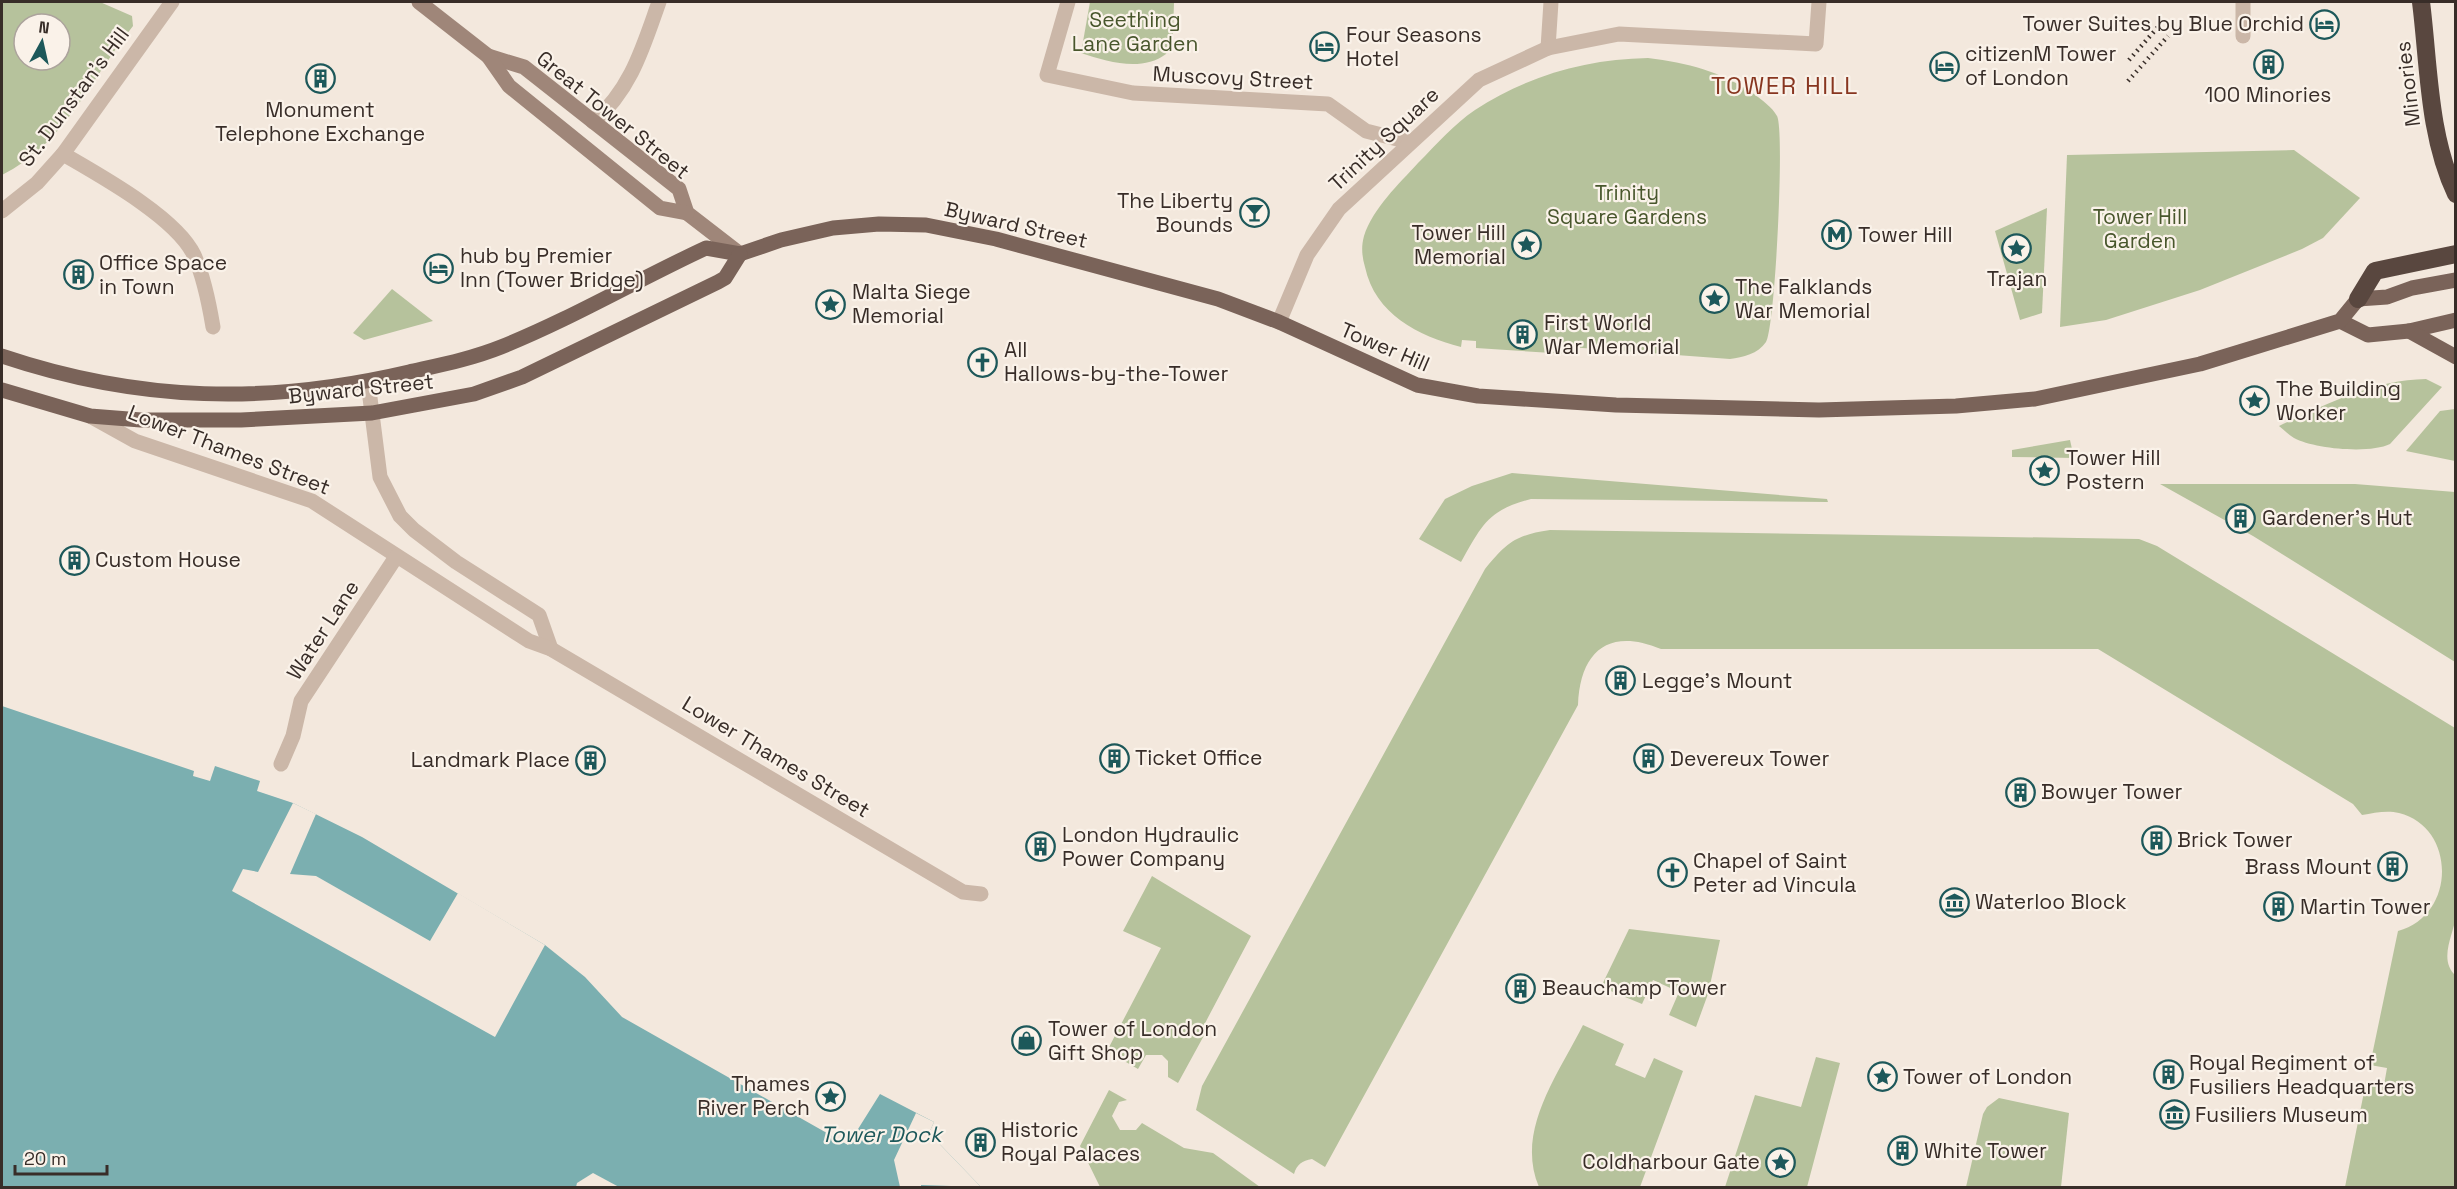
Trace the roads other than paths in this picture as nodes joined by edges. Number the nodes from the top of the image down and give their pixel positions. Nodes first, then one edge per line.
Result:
1 (172, 2) edge
2 (419, 2) edge
3 (659, 2) edge
4 (1068, 2) edge
5 (1551, 2) edge
6 (1819, 2) edge
7 (2242, 2) edge
8 (2421, 2) edge
9 (2243, 36) dead end
10 (1548, 48) junction
11 (488, 56) junction
12 (593, 123) junction
13 (1409, 142) junction
14 (63, 154) junction
15 (2456, 194) edge
16 (2, 211) edge
17 (687, 213) junction
18 (740, 254) junction
19 (2456, 254) edge
20 (2456, 280) edge
21 (2358, 299) junction
22 (2456, 320) edge
23 (2340, 321) junction
24 (1279, 322) junction
25 (213, 327) dead end
26 (2409, 332) junction
27 (2, 356) edge
28 (2456, 357) edge
29 (368, 382) junction
30 (2, 390) edge
31 (170, 394) joint
32 (372, 413) junction
33 (90, 416) junction
34 (396, 557) junction
35 (551, 649) junction
36 (281, 764) dead end
37 (981, 894) dead end

1 - 14 street, St. Dunstan's Hill
2 - 11 street, Great Tower Street
3 - 12 street
4 - 13 street, Muscovy Street
5 - 10 street
6 - 10 street, Trinity Square
7 - 9 street
8 - 15 highway, Minories
10 - 13 street, Trinity Square
11 - 12 street, Great Tower Street
11 - 17 street
12 - 17 street, Great Tower Street
13 - 24 street, Trinity Square
14 - 16 street, St. Dunstan's Hill
14 - 25 street
17 - 18 street, Great Tower Street
18 - 24 main road, Byward Street
18 - 29 main road, Byward Street
18 - 32 main road, Byward Street
19 - 21 highway
20 - 21 main road
21 - 23 main road
22 - 26 main road
23 - 24 main road, Tower Hill
23 - 26 main road
26 - 28 main road
27 - 31 main road, Lower Thames Street
29 - 31 main road, Byward Street
29 - 32 street
30 - 33 main road, Lower Thames Street
32 - 33 main road, Byward Street
32 - 35 street
33 - 34 street, Lower Thames Street
34 - 35 street, Lower Thames Street
34 - 36 street, Water Lane
35 - 37 street, Lower Thames Street

